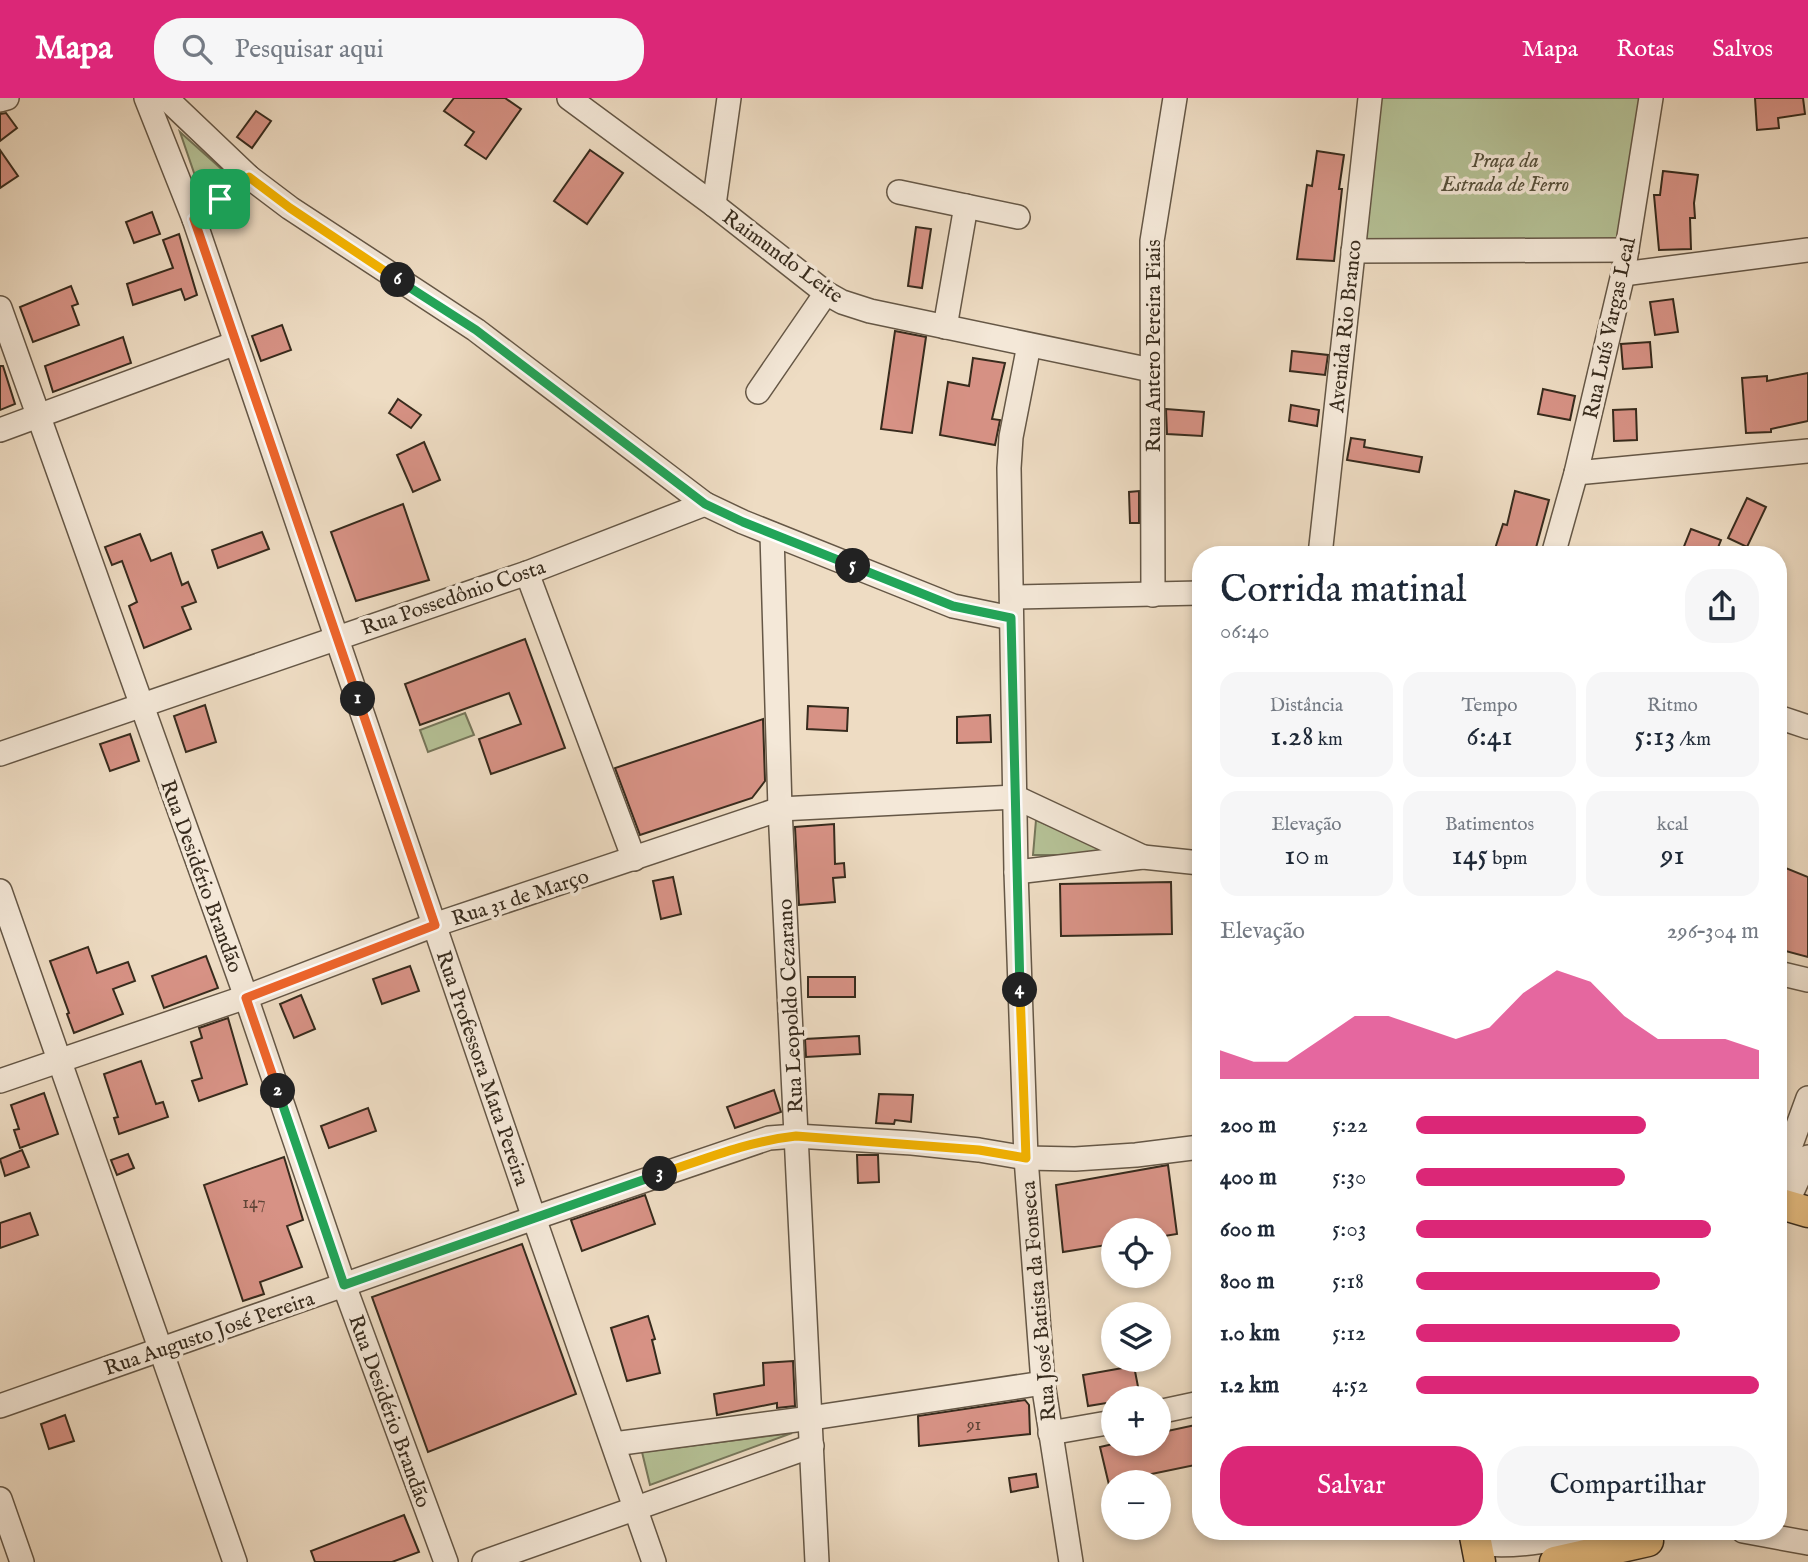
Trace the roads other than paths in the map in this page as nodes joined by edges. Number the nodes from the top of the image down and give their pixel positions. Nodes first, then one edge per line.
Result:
1 (7, 98) edge
2 (146, 98) edge
3 (166, 98) edge
4 (569, 98) edge
5 (729, 98) edge
6 (1175, 98) edge
7 (1370, 98) edge
8 (1651, 98) edge
9 (0, 100) edge
10 (249, 177) junction
11 (899, 192) dead end
12 (714, 205) junction
13 (966, 206) junction
14 (1018, 218) dead end
15 (194, 219) junction
16 (1627, 250) junction
17 (1808, 250) edge
18 (1353, 251) junction
19 (1623, 274) junction
20 (826, 293) junction
21 (0, 308) edge
22 (945, 327) junction
23 (236, 343) junction
24 (1029, 345) junction
25 (1151, 370) junction
26 (758, 392) dead end
27 (37, 416) junction
28 (0, 430) edge
29 (1808, 451) edge
30 (1576, 473) junction
31 (705, 504) junction
32 (772, 534) junction
33 (1321, 546) edge
34 (1556, 546) edge
35 (527, 573) junction
36 (1192, 593) edge
37 (1153, 595) junction
38 (1012, 607) junction
39 (337, 637) junction
40 (142, 705) junction
41 (1787, 720) edge
42 (1808, 727) edge
43 (0, 754) edge
44 (1015, 797) junction
45 (780, 809) junction
46 (1143, 857) junction
47 (634, 859) junction
48 (1192, 862) edge
49 (1016, 872) junction
50 (0, 891) edge
51 (435, 925) junction
52 (1787, 975) edge
53 (1808, 980) edge
54 (246, 998) junction
55 (59, 1061) junction
56 (0, 1081) edge
57 (1808, 1098) edge
58 (796, 1136) junction
59 (1192, 1148) edge
60 (1808, 1157) edge
61 (1026, 1158) junction
62 (1787, 1200) edge
63 (1787, 1203) edge
64 (534, 1218) junction
65 (344, 1285) junction
66 (161, 1349) junction
67 (1042, 1383) junction
68 (1192, 1405) edge
69 (0, 1406) edge
70 (1171, 1409) edge
71 (811, 1418) junction
72 (1101, 1424) edge
73 (1050, 1433) junction
74 (614, 1444) junction
75 (812, 1446) junction
76 (0, 1499) edge
77 (635, 1508) junction
78 (1787, 1539) edge
79 (1546, 1540) edge
80 (1808, 1543) edge
81 (1649, 1545) edge
82 (1477, 1546) edge
83 (22, 1562) edge
84 (235, 1562) edge
85 (446, 1562) edge
86 (484, 1562) edge
87 (654, 1562) edge
88 (817, 1562) edge
89 (1071, 1562) edge
90 (1555, 1562) edge

1 - 9 street
2 - 15 street, Rua Professora Mata Pereira
3 - 10 street
4 - 12 street, Raimundo Leite
5 - 12 street
6 - 25 street, Rua Antero Pereira Fiais
7 - 18 street, Avenida Rio Branco
8 - 16 street, Rua Luís Vargas Leal
10 - 15 street
10 - 31 street
11 - 13 street
12 - 20 street, Raimundo Leite
13 - 14 street
13 - 22 street
15 - 23 street, Rua Professora Mata Pereira
16 - 18 street
16 - 19 street, Rua Luís Vargas Leal
17 - 19 street
18 - 33 street, Avenida Rio Branco
19 - 30 street, Rua Luís Vargas Leal
20 - 22 street, Raimundo Leite
20 - 26 street
21 - 27 street, Rua Desidério Brandão
22 - 24 street, Raimundo Leite
23 - 27 street
23 - 39 street, Rua Professora Mata Pereira
24 - 25 street, Raimundo Leite
24 - 38 street, Rua José Batista da Fonseca
25 - 37 street, Rua Antero Pereira Fiais
27 - 28 street
27 - 40 street, Rua Desidério Brandão
29 - 30 street
30 - 34 street, Rua Luís Vargas Leal
31 - 32 street
31 - 35 street, Rua Possedônio Costa
32 - 38 street
32 - 45 street, Rua Leopoldo Cezarano
35 - 39 street, Rua Possedônio Costa
35 - 47 street
36 - 37 street
37 - 38 street
38 - 44 street, Rua José Batista da Fonseca
39 - 40 street, Rua Possedônio Costa
39 - 51 street, Rua Professora Mata Pereira
40 - 43 street, Rua Possedônio Costa
40 - 54 street, Rua Desidério Brandão
41 - 42 street
44 - 45 street, Rua 31 de Março
44 - 46 street
44 - 49 street, Rua José Batista da Fonseca
45 - 47 street, Rua 31 de Março
45 - 58 street, Rua Leopoldo Cezarano
46 - 48 street
46 - 49 street
47 - 51 street, Rua 31 de Março
49 - 61 street, Rua José Batista da Fonseca
50 - 55 street
51 - 54 street, Rua 31 de Março
51 - 64 street, Rua Professora Mata Pereira
52 - 53 street
54 - 55 street, Rua 31 de Março
54 - 65 street, Rua Desidério Brandão
55 - 56 street, Rua 31 de Março
55 - 66 street
57 - 62 street
58 - 61 street, Rua Augusto José Pereira
58 - 64 street, Rua Augusto José Pereira
58 - 71 street, Rua Leopoldo Cezarano
59 - 61 street, Rua Augusto José Pereira
60 - 63 street
61 - 67 street, Rua José Batista da Fonseca
64 - 65 street, Rua Augusto José Pereira
64 - 74 street, Rua Professora Mata Pereira
65 - 66 street, Rua Augusto José Pereira
65 - 85 street, Rua Desidério Brandão
66 - 69 street, Rua Augusto José Pereira
66 - 84 street
67 - 71 street
67 - 73 street, Rua José Batista da Fonseca
68 - 70 street
71 - 74 street
71 - 75 street, Rua Leopoldo Cezarano
72 - 73 street
73 - 89 street, Rua José Batista da Fonseca
74 - 77 street, Rua Professora Mata Pereira
75 - 77 street
75 - 88 street, Rua Leopoldo Cezarano
76 - 83 street
77 - 86 street
77 - 87 street, Rua Professora Mata Pereira
78 - 80 street
79 - 82 street
81 - 90 main road

